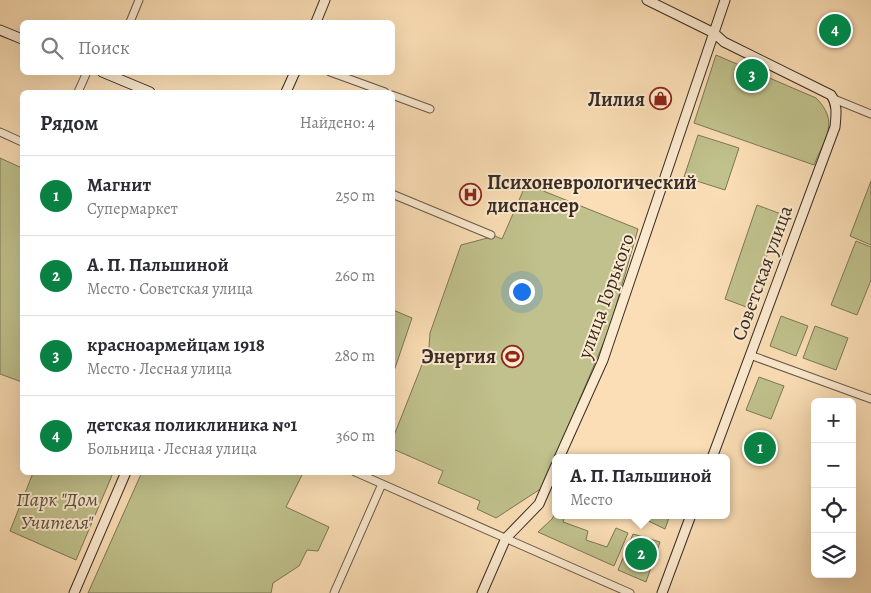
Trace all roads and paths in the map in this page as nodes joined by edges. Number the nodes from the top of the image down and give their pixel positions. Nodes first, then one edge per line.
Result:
1 (139, 0) edge
2 (325, 0) edge
3 (647, 0) edge
4 (725, 0) edge
5 (131, 20) edge
6 (317, 20) edge
7 (0, 30) edge
8 (714, 33) junction
9 (20, 39) edge
10 (86, 75) edge
11 (112, 75) edge
12 (294, 75) edge
13 (338, 75) edge
14 (79, 90) edge
15 (145, 90) edge
16 (287, 90) edge
17 (380, 90) edge
18 (395, 96) edge
19 (834, 99) junction
20 (430, 109) dead end
21 (871, 114) edge
22 (0, 132) edge
23 (20, 141) edge
24 (395, 195) edge
25 (491, 235) dead end
26 (750, 355) junction
27 (871, 399) edge
28 (561, 454) edge
29 (713, 454) edge
30 (125, 475) edge
31 (362, 475) edge
32 (552, 475) edge
33 (382, 484) junction
34 (690, 519) edge
35 (506, 538) junction
36 (74, 593) edge
37 (334, 593) edge
38 (482, 593) edge
39 (630, 593) edge
40 (662, 593) edge

1 - 5 street
2 - 6 street
3 - 8 street
4 - 8 street, улица Горького
7 - 9 street
8 - 19 street
8 - 28 street, улица Горького
10 - 14 street
11 - 15 street
12 - 16 street
13 - 17 street
18 - 20 street
19 - 21 street
19 - 26 street, Советская улица
22 - 23 street
24 - 25 street
26 - 27 street
26 - 29 street, Советская улица
30 - 36 street
31 - 33 street
32 - 35 street
33 - 35 street
33 - 37 street
34 - 40 street
35 - 38 street
35 - 39 street

